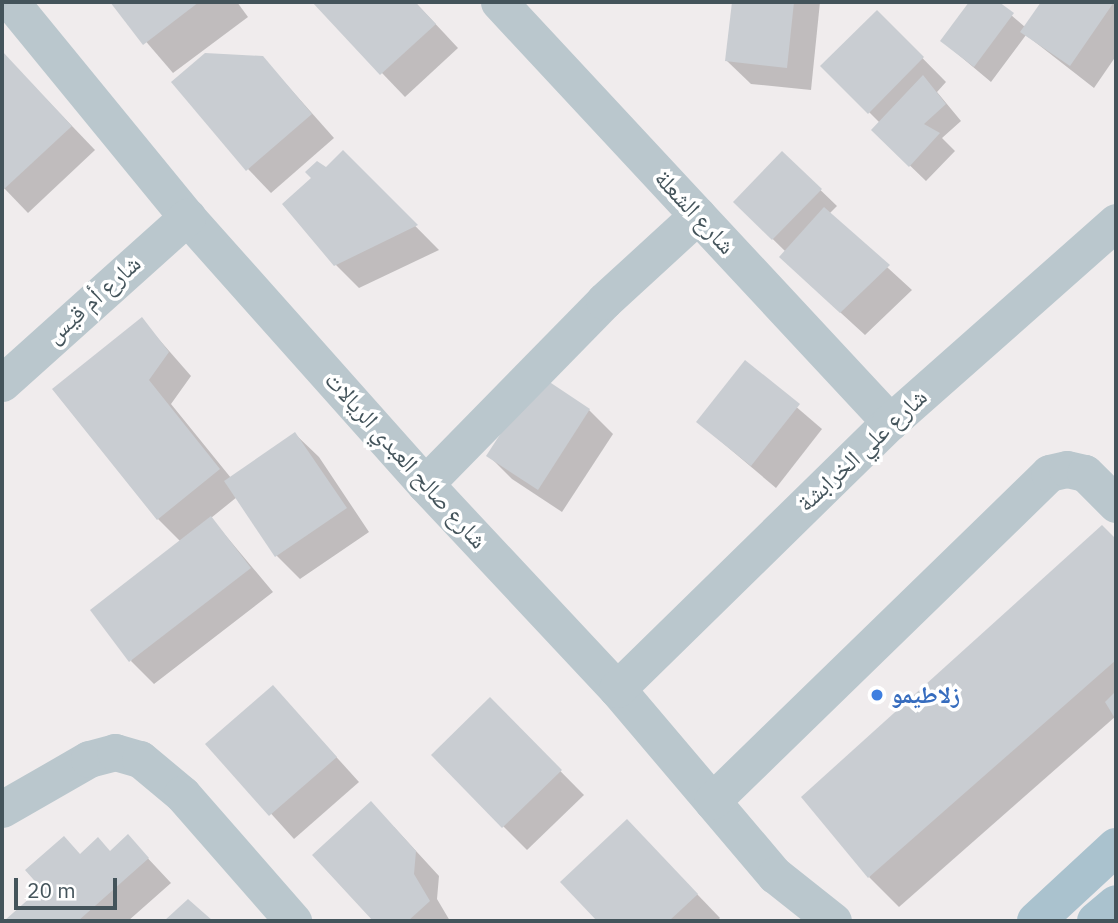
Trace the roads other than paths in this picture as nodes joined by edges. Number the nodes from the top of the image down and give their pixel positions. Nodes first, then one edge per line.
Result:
1 (11, 2) edge
2 (500, 2) edge
3 (698, 215) junction
4 (187, 217) junction
5 (1116, 222) edge
6 (2, 383) edge
7 (890, 422) junction
8 (425, 484) junction
9 (1116, 504) edge
10 (617, 689) junction
11 (712, 801) junction
12 (2, 809) edge
13 (1116, 847) edge
14 (823, 917) edge
15 (293, 921) edge
16 (1036, 921) edge

1 - 4 street, شارع صالح العبدي الريالات
2 - 3 street, شارع الشعلة
3 - 7 street, شارع الشعلة
3 - 8 street
4 - 6 street, شارع أم قيس
4 - 8 street, شارع صالح العبدي الريالات
5 - 7 street, شارع علي الخرابشة
7 - 10 street, شارع علي الخرابشة
8 - 10 street, شارع صالح العبدي الريالات
9 - 11 street
10 - 11 street, شارع صالح العبدي الريالات
11 - 14 street, شارع صالح العبدي الريالات
12 - 15 street
13 - 16 main road

